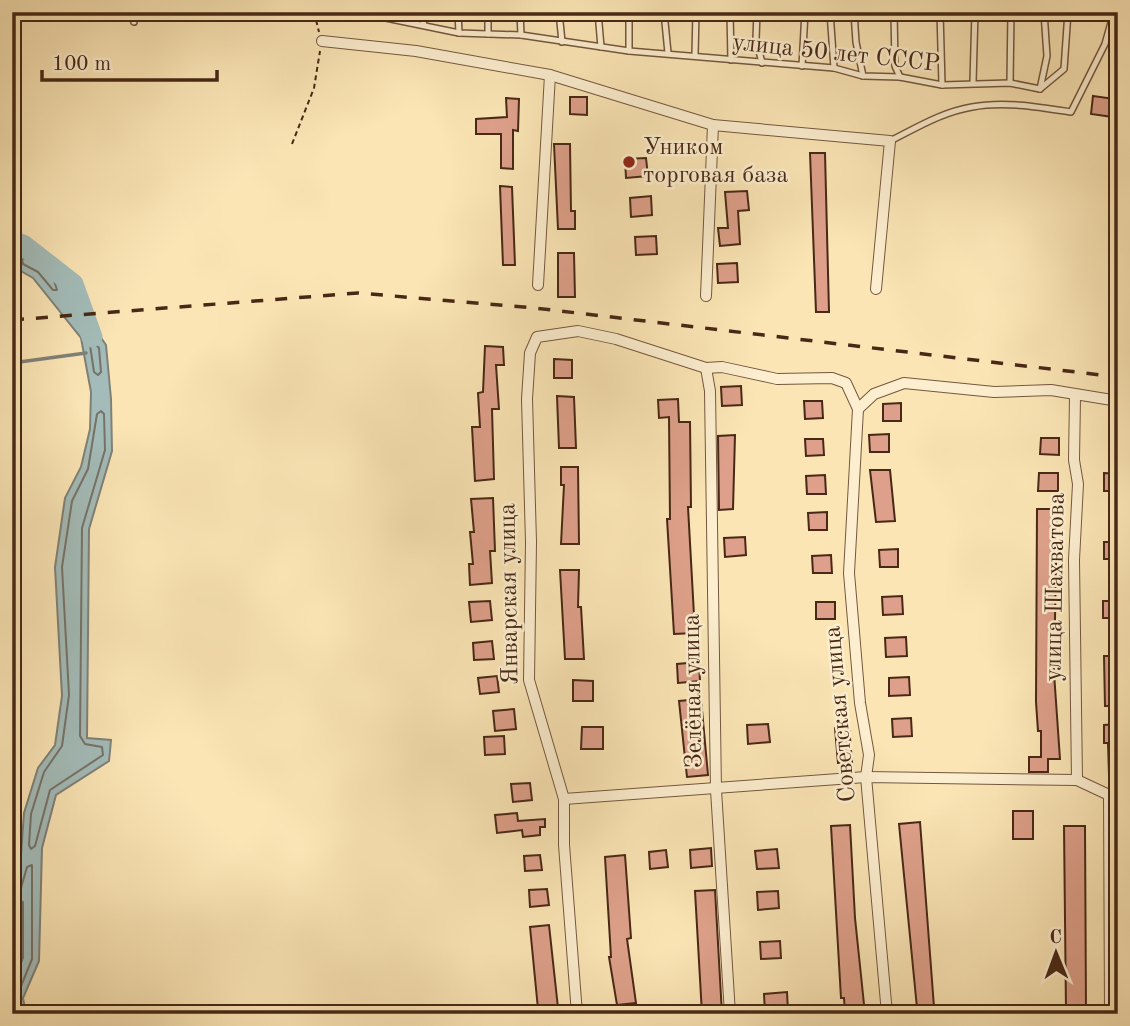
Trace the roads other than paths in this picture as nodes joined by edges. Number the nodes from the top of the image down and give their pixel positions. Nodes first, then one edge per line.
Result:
1 (135, 12) edge
2 (377, 12) edge
3 (420, 12) edge
4 (458, 12) edge
5 (488, 12) edge
6 (520, 12) edge
7 (559, 12) edge
8 (598, 12) edge
9 (629, 12) edge
10 (664, 12) edge
11 (696, 12) edge
12 (730, 12) edge
13 (757, 12) edge
14 (805, 12) edge
15 (830, 12) edge
16 (855, 12) edge
17 (894, 12) edge
18 (940, 12) edge
19 (975, 12) edge
20 (1011, 12) edge
21 (1044, 12) edge
22 (1068, 12) edge
23 (1114, 12) edge
24 (386, 15) edge
25 (134, 22) dead end
26 (424, 26) junction
27 (1110, 30) junction
28 (459, 33) junction
29 (488, 34) junction
30 (521, 35) junction
31 (322, 41) road end
32 (1118, 41) edge
33 (562, 42) junction
34 (601, 47) junction
35 (629, 51) junction
36 (668, 53) junction
37 (695, 54) junction
38 (731, 60) junction
39 (762, 63) junction
40 (802, 66) junction
41 (834, 68) junction
42 (550, 75) junction
43 (863, 76) junction
44 (900, 78) junction
45 (973, 82) junction
46 (1010, 83) junction
47 (942, 85) junction
48 (1040, 89) junction
49 (713, 125) junction
50 (890, 141) junction
51 (538, 285) dead end
52 (876, 289) dead end
53 (706, 296) dead end
54 (706, 368) junction
55 (1075, 396) junction
56 (1118, 401) edge
57 (858, 409) junction
58 (866, 777) junction
59 (1077, 780) junction
60 (716, 790) junction
61 (1113, 795) edge
62 (564, 799) junction
63 (577, 1014) edge
64 (730, 1014) edge
65 (887, 1014) edge
66 (1111, 1014) edge

1 - 25 lane
2 - 24 lane, улица 50 лет СССР
3 - 26 lane
4 - 28 lane
5 - 29 lane
6 - 30 lane
7 - 33 lane
8 - 34 lane
9 - 35 lane
10 - 36 lane
11 - 37 lane
12 - 38 lane
13 - 39 lane
14 - 40 lane
15 - 41 lane
16 - 43 lane
17 - 44 lane
18 - 47 lane
19 - 45 lane
20 - 46 lane
21 - 48 lane
22 - 48 lane
23 - 27 lane
24 - 26 lane, улица 50 лет СССР
26 - 28 lane, улица 50 лет СССР
27 - 32 lane
27 - 50 lane
28 - 29 lane, улица 50 лет СССР
29 - 30 lane, улица 50 лет СССР
30 - 33 lane, улица 50 лет СССР
31 - 42 street
33 - 34 lane, улица 50 лет СССР
34 - 35 lane, улица 50 лет СССР
35 - 36 lane, улица 50 лет СССР
36 - 37 lane, улица 50 лет СССР
37 - 38 lane, улица 50 лет СССР
38 - 39 lane, улица 50 лет СССР
39 - 40 lane, улица 50 лет СССР
40 - 41 lane, улица 50 лет СССР
41 - 43 lane, улица 50 лет СССР
42 - 49 street
42 - 51 street
43 - 44 lane, улица 50 лет СССР
44 - 47 lane, улица 50 лет СССР
45 - 46 lane, улица 50 лет СССР
45 - 47 lane, улица 50 лет СССР
46 - 48 lane, улица 50 лет СССР
49 - 50 street
49 - 53 street
50 - 52 street
54 - 57 street
54 - 60 street, Зелёная улица
54 - 62 street, Январская улица
55 - 56 street
55 - 57 street
55 - 59 street, улица Шахватова
57 - 58 street, Советская улица
58 - 59 street
58 - 60 street
58 - 65 street, Советская улица
59 - 61 street
60 - 62 street
60 - 64 street, Зелёная улица
61 - 66 street
62 - 63 street, Январская улица

